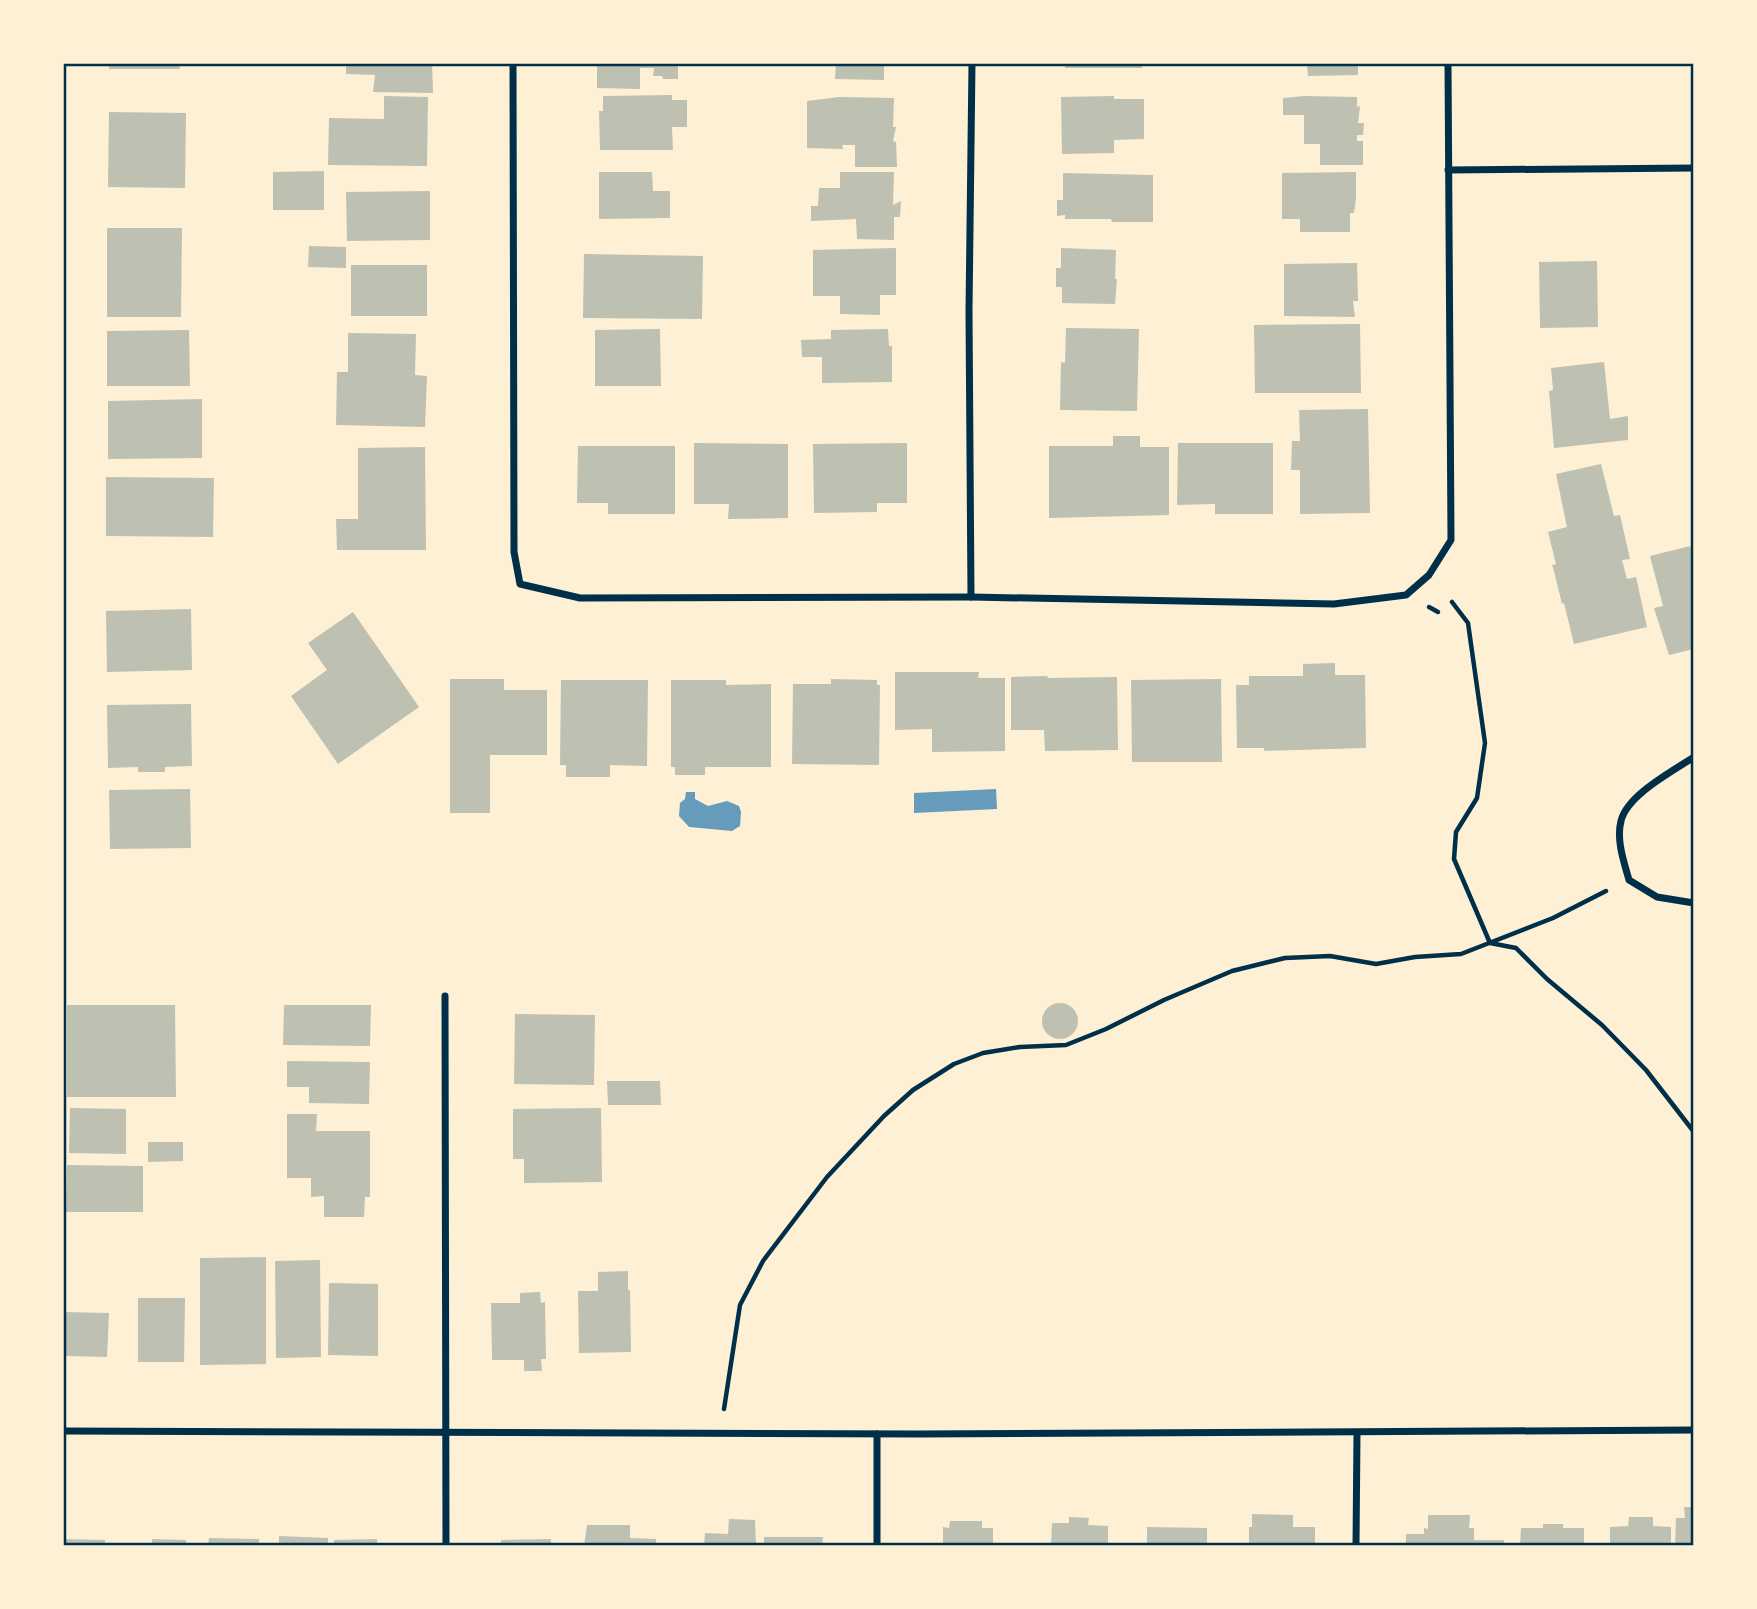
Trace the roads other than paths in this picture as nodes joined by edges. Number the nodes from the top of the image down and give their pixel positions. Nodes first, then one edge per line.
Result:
1 (513, 63) edge
2 (972, 63) edge
3 (1448, 63) edge
4 (1694, 167) edge
5 (1448, 170) junction
6 (971, 597) junction
7 (1694, 757) edge
8 (1694, 903) edge
9 (445, 996) dead end
10 (1694, 1430) edge
11 (63, 1431) edge
12 (447, 1432) junction
13 (1357, 1433) junction
14 (877, 1434) junction
15 (446, 1546) edge
16 (877, 1546) edge
17 (1356, 1546) edge

1 - 6 street
2 - 6 street
3 - 5 street
4 - 5 street
5 - 6 street
7 - 8 street
9 - 12 street
10 - 13 street
11 - 12 street
12 - 14 street
12 - 15 street
13 - 14 street
13 - 17 street
14 - 16 street

